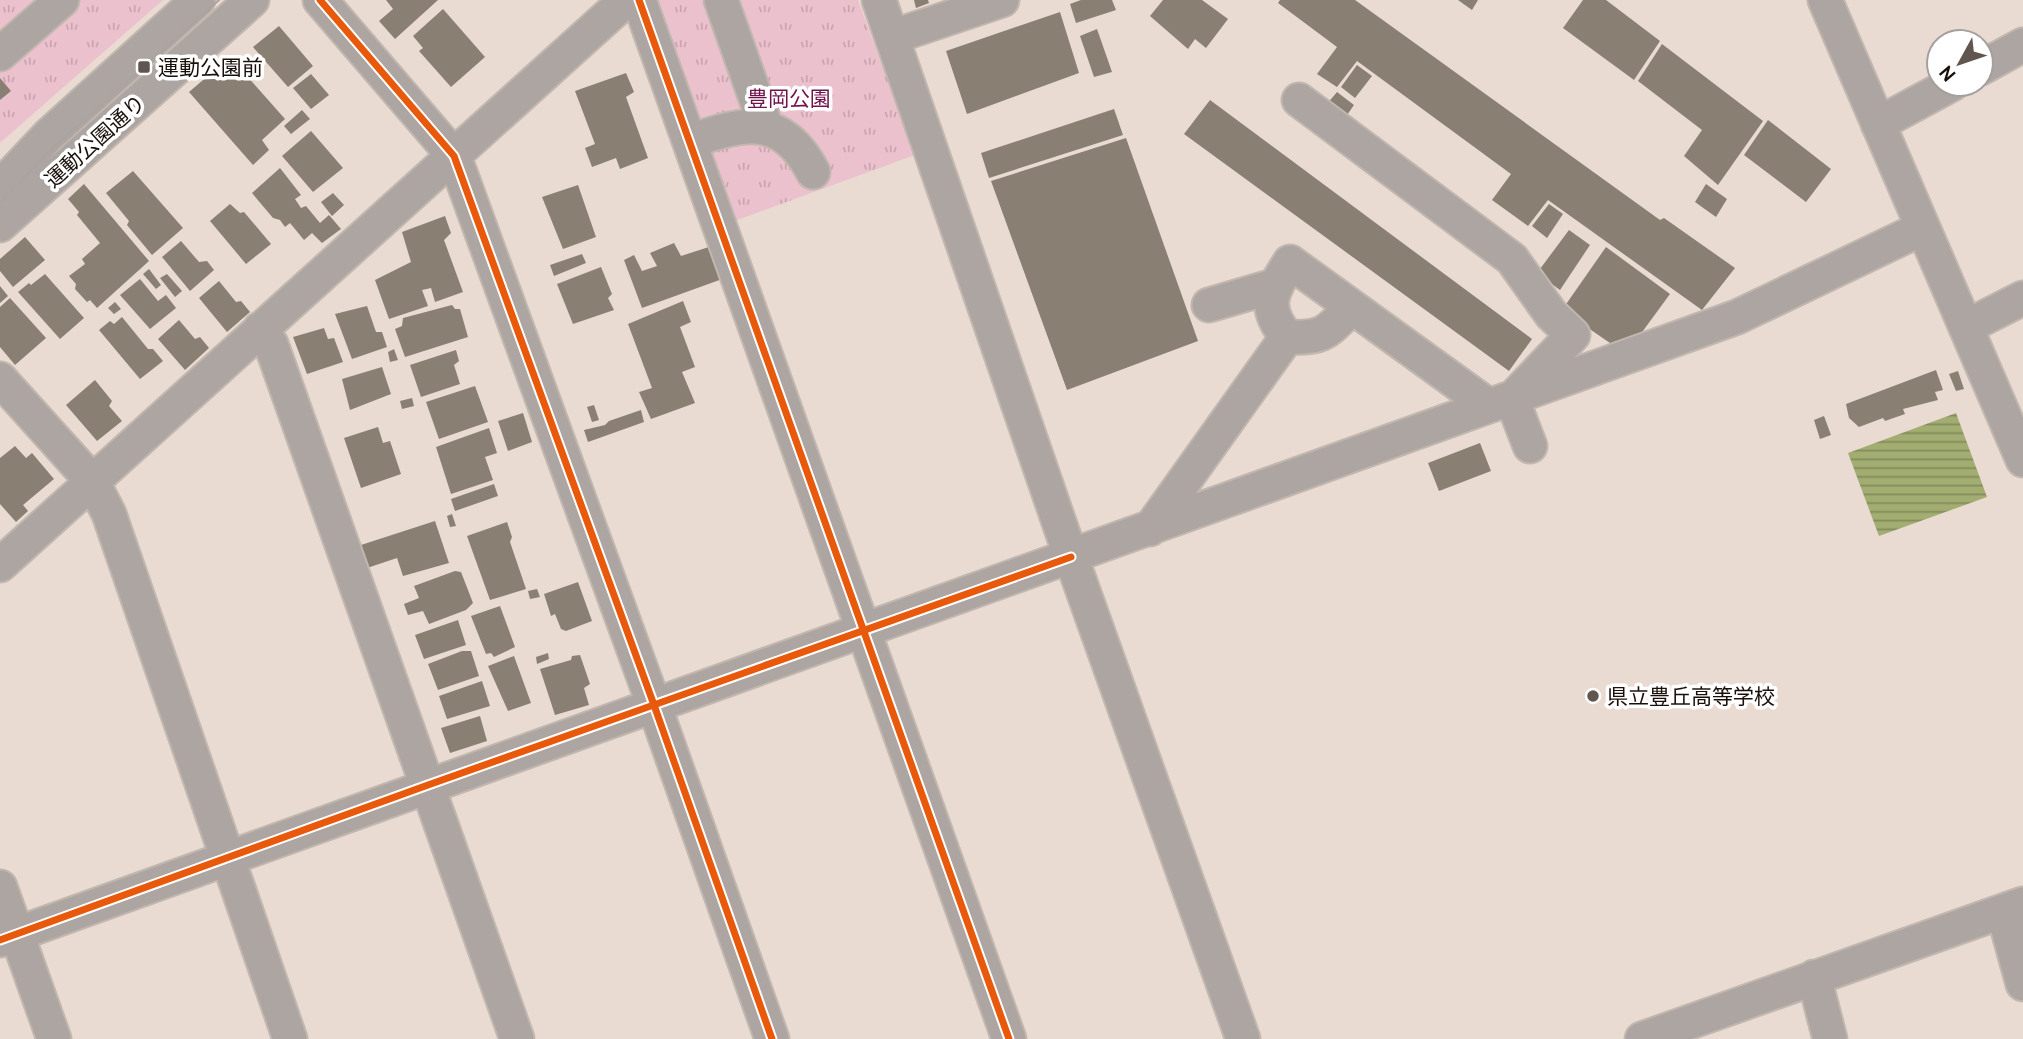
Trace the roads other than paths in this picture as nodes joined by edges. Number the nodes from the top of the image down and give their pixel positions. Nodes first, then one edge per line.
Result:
1 (62, 0) edge
2 (198, 0) edge
3 (252, 0) edge
4 (320, 0) edge
5 (626, 0) edge
6 (639, 0) edge
7 (721, 0) edge
8 (879, 0) edge
9 (1002, 0) edge
10 (1825, 0) edge
11 (892, 37) junction
12 (2023, 45) edge
13 (0, 54) edge
14 (1995, 60) edge
15 (1926, 98) edge
16 (1299, 100) dead end
17 (1878, 124) junction
18 (766, 127) junction
19 (690, 142) junction
20 (454, 156) junction
21 (813, 172) dead end
22 (0, 187) edge
23 (0, 225) edge
24 (1923, 228) junction
25 (1277, 285) junction
26 (2023, 298) edge
27 (1209, 304) dead end
28 (1352, 307) junction
29 (1966, 327) junction
30 (260, 329) junction
31 (1573, 335) junction
32 (1287, 337) junction
33 (1615, 362) junction
34 (0, 379) edge
35 (1501, 403) junction
36 (1530, 446) dead end
37 (2023, 460) edge
38 (92, 481) junction
39 (1150, 529) junction
40 (1072, 557) junction
41 (0, 565) edge
42 (864, 632) junction
43 (654, 705) junction
44 (428, 785) junction
45 (227, 858) junction
46 (0, 887) edge
47 (2013, 908) edge
48 (8, 937) edge
49 (1814, 977) junction
50 (2023, 984) edge
51 (54, 1039) edge
52 (290, 1039) edge
53 (517, 1039) edge
54 (772, 1039) edge
55 (1009, 1039) edge
56 (1242, 1039) edge
57 (1642, 1039) edge
58 (1830, 1039) edge

1 - 13 street
2 - 22 street, 運動公園通り
3 - 23 street, 運動公園通り
4 - 20 street
5 - 20 street
6 - 19 street
7 - 18 street
8 - 11 street
9 - 11 street
10 - 17 street
11 - 40 street
12 - 14 street
15 - 17 street
16 - 31 street
17 - 24 street
18 - 19 street
18 - 21 street
19 - 42 street
20 - 30 street
20 - 43 street
24 - 29 street
24 - 33 street
25 - 27 street
25 - 28 street
25 - 32 street
26 - 29 street
28 - 32 street
28 - 35 street
29 - 37 street
30 - 38 street
30 - 44 street
31 - 33 street
31 - 35 street
32 - 39 street
33 - 35 street
34 - 38 street
35 - 36 street
35 - 39 street
38 - 41 street
38 - 45 street
39 - 40 street
40 - 42 street
40 - 56 street
42 - 43 street
42 - 55 street
43 - 44 street
43 - 54 street
44 - 45 street
44 - 53 street
45 - 48 street
45 - 52 street
46 - 48 street
47 - 49 street
47 - 50 street
48 - 51 street
49 - 57 street
49 - 58 street

